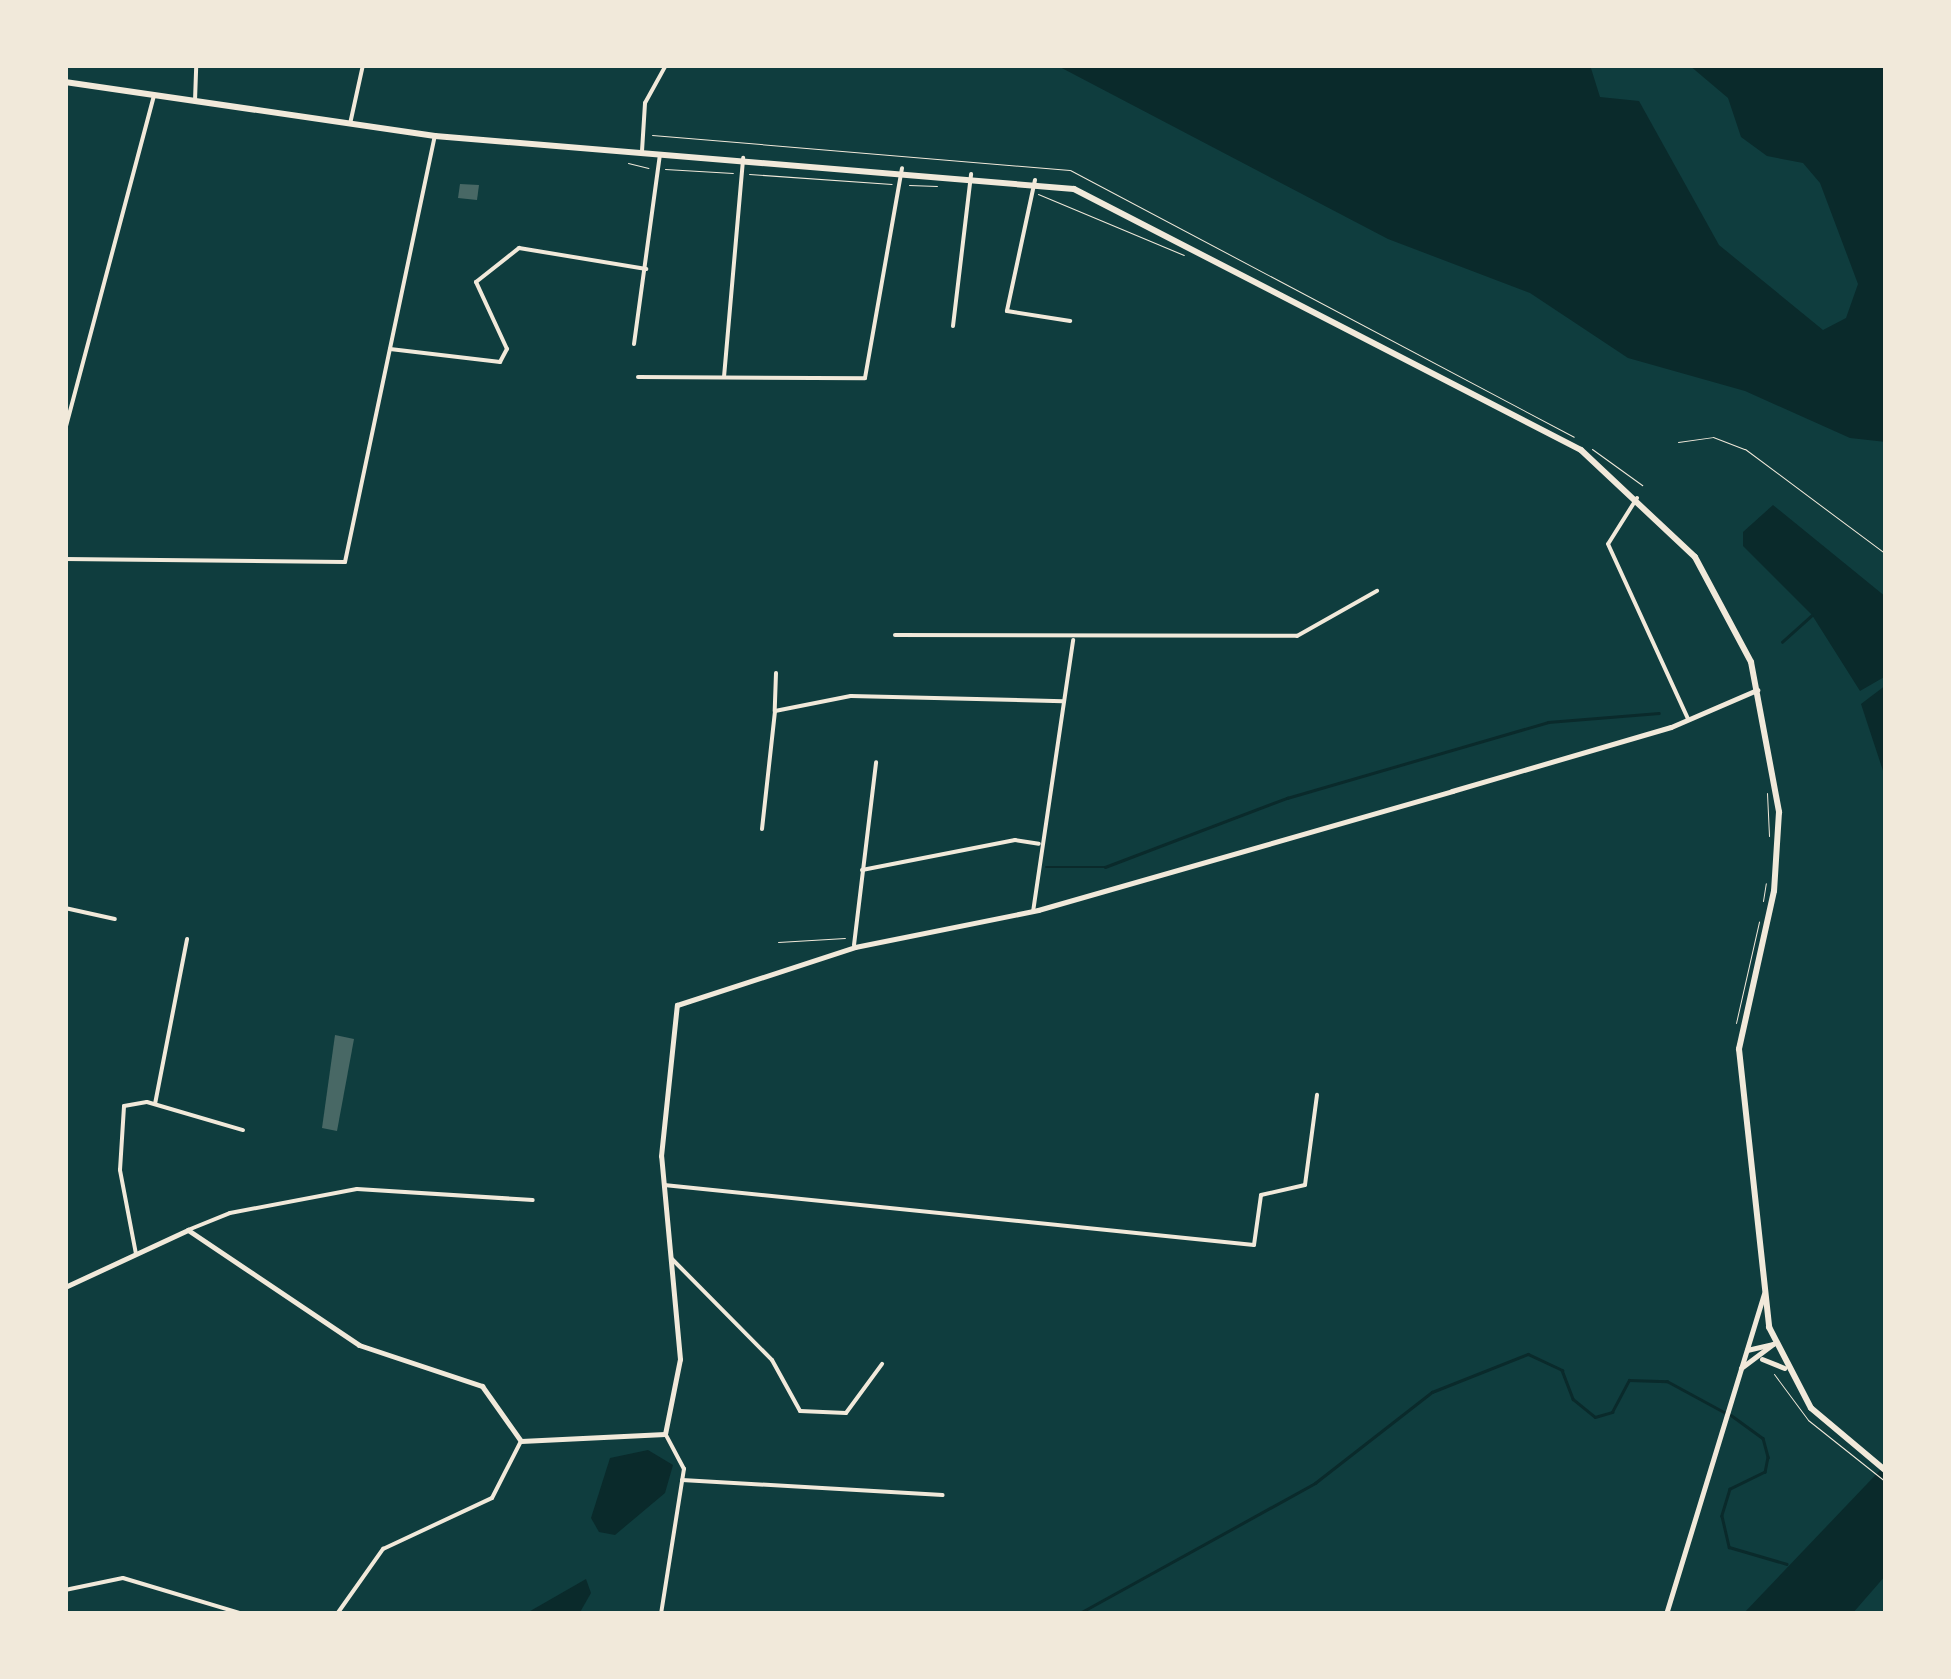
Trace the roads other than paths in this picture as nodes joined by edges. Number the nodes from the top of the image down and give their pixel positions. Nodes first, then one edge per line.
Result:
1 (196, 65) edge
2 (363, 65) edge
3 (666, 65) edge
4 (65, 82) edge
5 (154, 95) junction
6 (195, 101) junction
7 (350, 124) junction
8 (435, 136) junction
9 (642, 150) junction
10 (660, 152) junction
11 (743, 158) junction
12 (902, 168) junction
13 (971, 174) junction
14 (1035, 180) junction
15 (646, 268) junction
16 (1070, 322) dead end
17 (953, 326) dead end
18 (634, 344) dead end
19 (390, 350) junction
20 (638, 377) dead end
21 (724, 377) junction
22 (65, 430) edge
23 (1637, 498) junction
24 (65, 559) edge
25 (1377, 591) dead end
26 (896, 635) dead end
27 (1073, 638) junction
28 (776, 672) dead end
29 (1758, 690) junction
30 (1062, 701) junction
31 (775, 711) junction
32 (1688, 719) junction
33 (876, 762) dead end
34 (762, 829) dead end
35 (1040, 845) junction
36 (862, 870) junction
37 (65, 908) edge
38 (1033, 912) junction
39 (115, 919) dead end
40 (187, 940) dead end
41 (855, 947) junction
42 (1317, 1094) dead end
43 (155, 1104) junction
44 (243, 1130) dead end
45 (664, 1185) junction
46 (533, 1200) dead end
47 (188, 1230) junction
48 (136, 1254) junction
49 (672, 1259) junction
50 (65, 1286) edge
51 (1765, 1291) junction
52 (1774, 1344) junction
53 (1744, 1351) junction
54 (1763, 1363) junction
55 (882, 1364) dead end
56 (1784, 1368) junction
57 (1740, 1370) junction
58 (664, 1434) junction
59 (521, 1442) junction
60 (1886, 1471) edge
61 (682, 1480) junction
62 (943, 1495) dead end
63 (65, 1590) edge
64 (243, 1614) edge
65 (337, 1614) edge
66 (661, 1614) edge
67 (1666, 1614) edge

1 - 6 street
2 - 7 street
3 - 9 street
4 - 5 main road
5 - 6 main road
5 - 22 street
6 - 7 main road
7 - 8 main road
8 - 9 main road
8 - 19 street
9 - 10 main road
10 - 11 main road
10 - 15 street
11 - 12 main road
11 - 21 street
12 - 13 main road
12 - 21 street
13 - 14 main road
13 - 17 street
14 - 16 street
14 - 23 main road
15 - 18 street
15 - 19 street
19 - 24 street
20 - 21 street
23 - 29 main road
23 - 32 street
25 - 27 street
26 - 27 street
27 - 30 street
28 - 31 street
29 - 32 street
29 - 51 main road
30 - 31 street
30 - 35 street
31 - 34 street
32 - 38 street
33 - 36 street
35 - 36 street
35 - 38 street
36 - 41 street
37 - 39 street
38 - 41 street
40 - 43 street
41 - 45 street
42 - 45 street
43 - 44 street
43 - 48 street
45 - 49 street
46 - 47 street
47 - 48 street
47 - 59 street
48 - 50 street
49 - 55 street
49 - 58 street
51 - 52 main road
51 - 53 street
52 - 53 street
52 - 54 street
52 - 56 main road
53 - 57 street
54 - 56 street
54 - 57 street
56 - 60 main road
57 - 67 street
58 - 59 street
58 - 61 street
59 - 65 street
61 - 62 street
61 - 66 street
63 - 64 street

